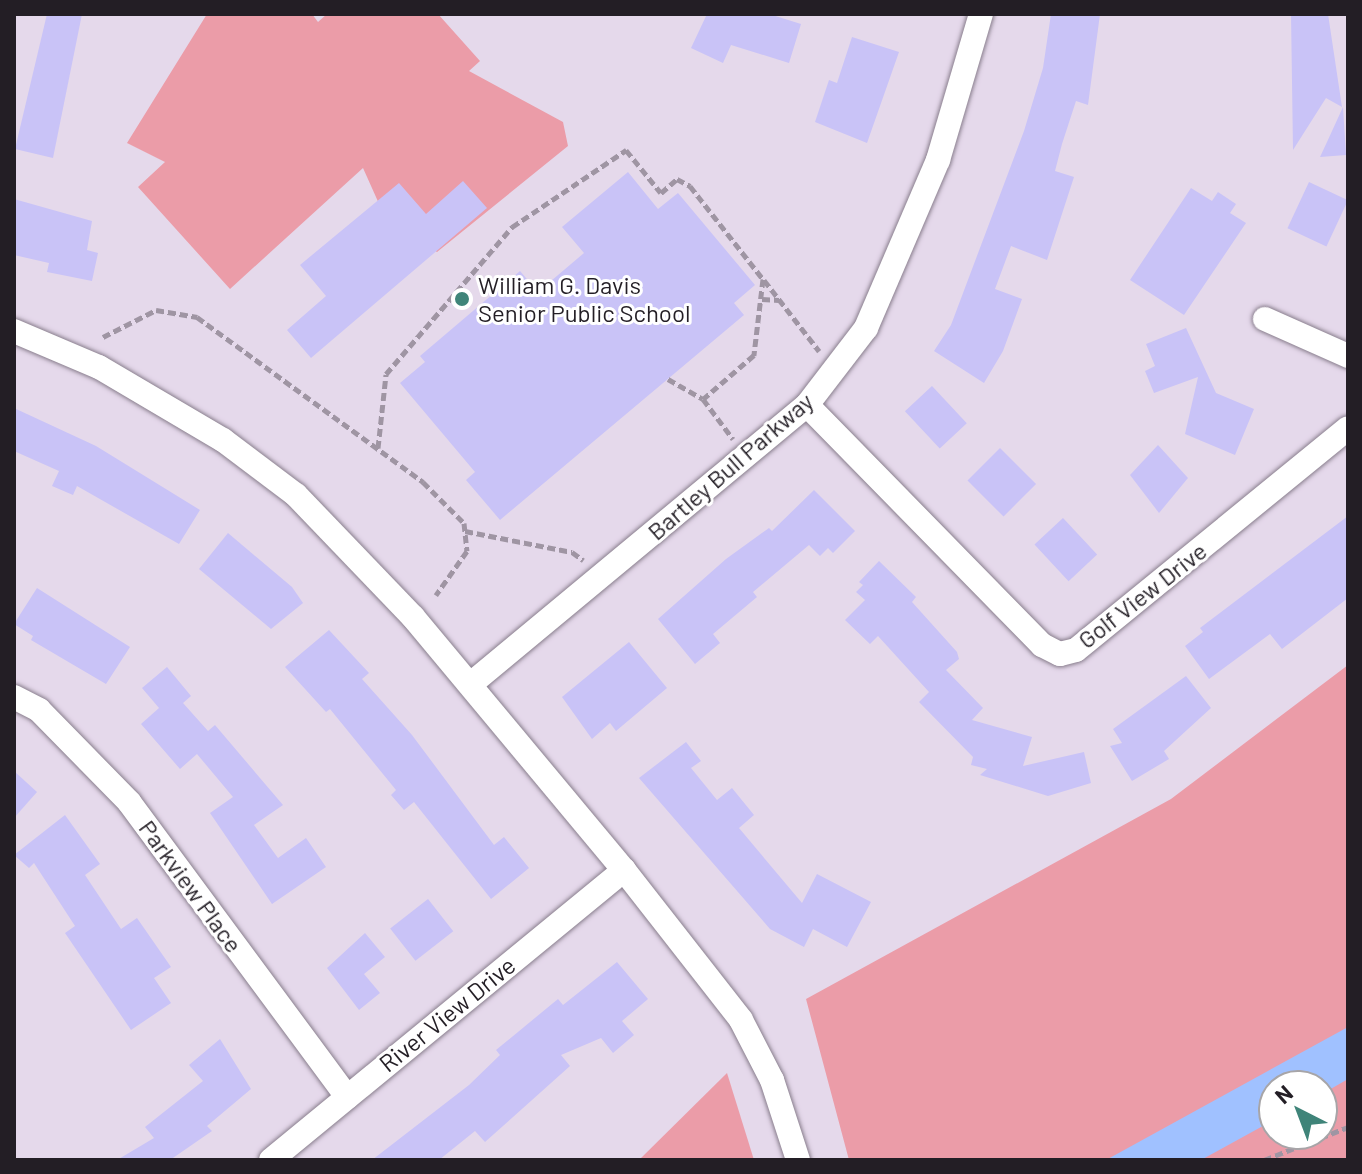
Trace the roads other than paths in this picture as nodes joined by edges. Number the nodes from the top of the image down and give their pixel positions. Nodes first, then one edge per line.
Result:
1 (981, 14) edge
2 (1265, 319) dead end
3 (14, 331) edge
4 (1348, 356) edge
5 (807, 405) junction
6 (1348, 428) edge
7 (472, 683) junction
8 (14, 697) edge
9 (624, 870) junction
10 (347, 1097) junction
11 (271, 1160) edge
12 (798, 1160) edge

1 - 5 street, Bartley Bull Parkway
2 - 4 street
3 - 7 street
5 - 6 street, Golf View Drive
5 - 7 street, Bartley Bull Parkway
7 - 9 street
8 - 10 street, Parkview Place
9 - 10 street, River View Drive
9 - 12 street
10 - 11 street, River View Drive

